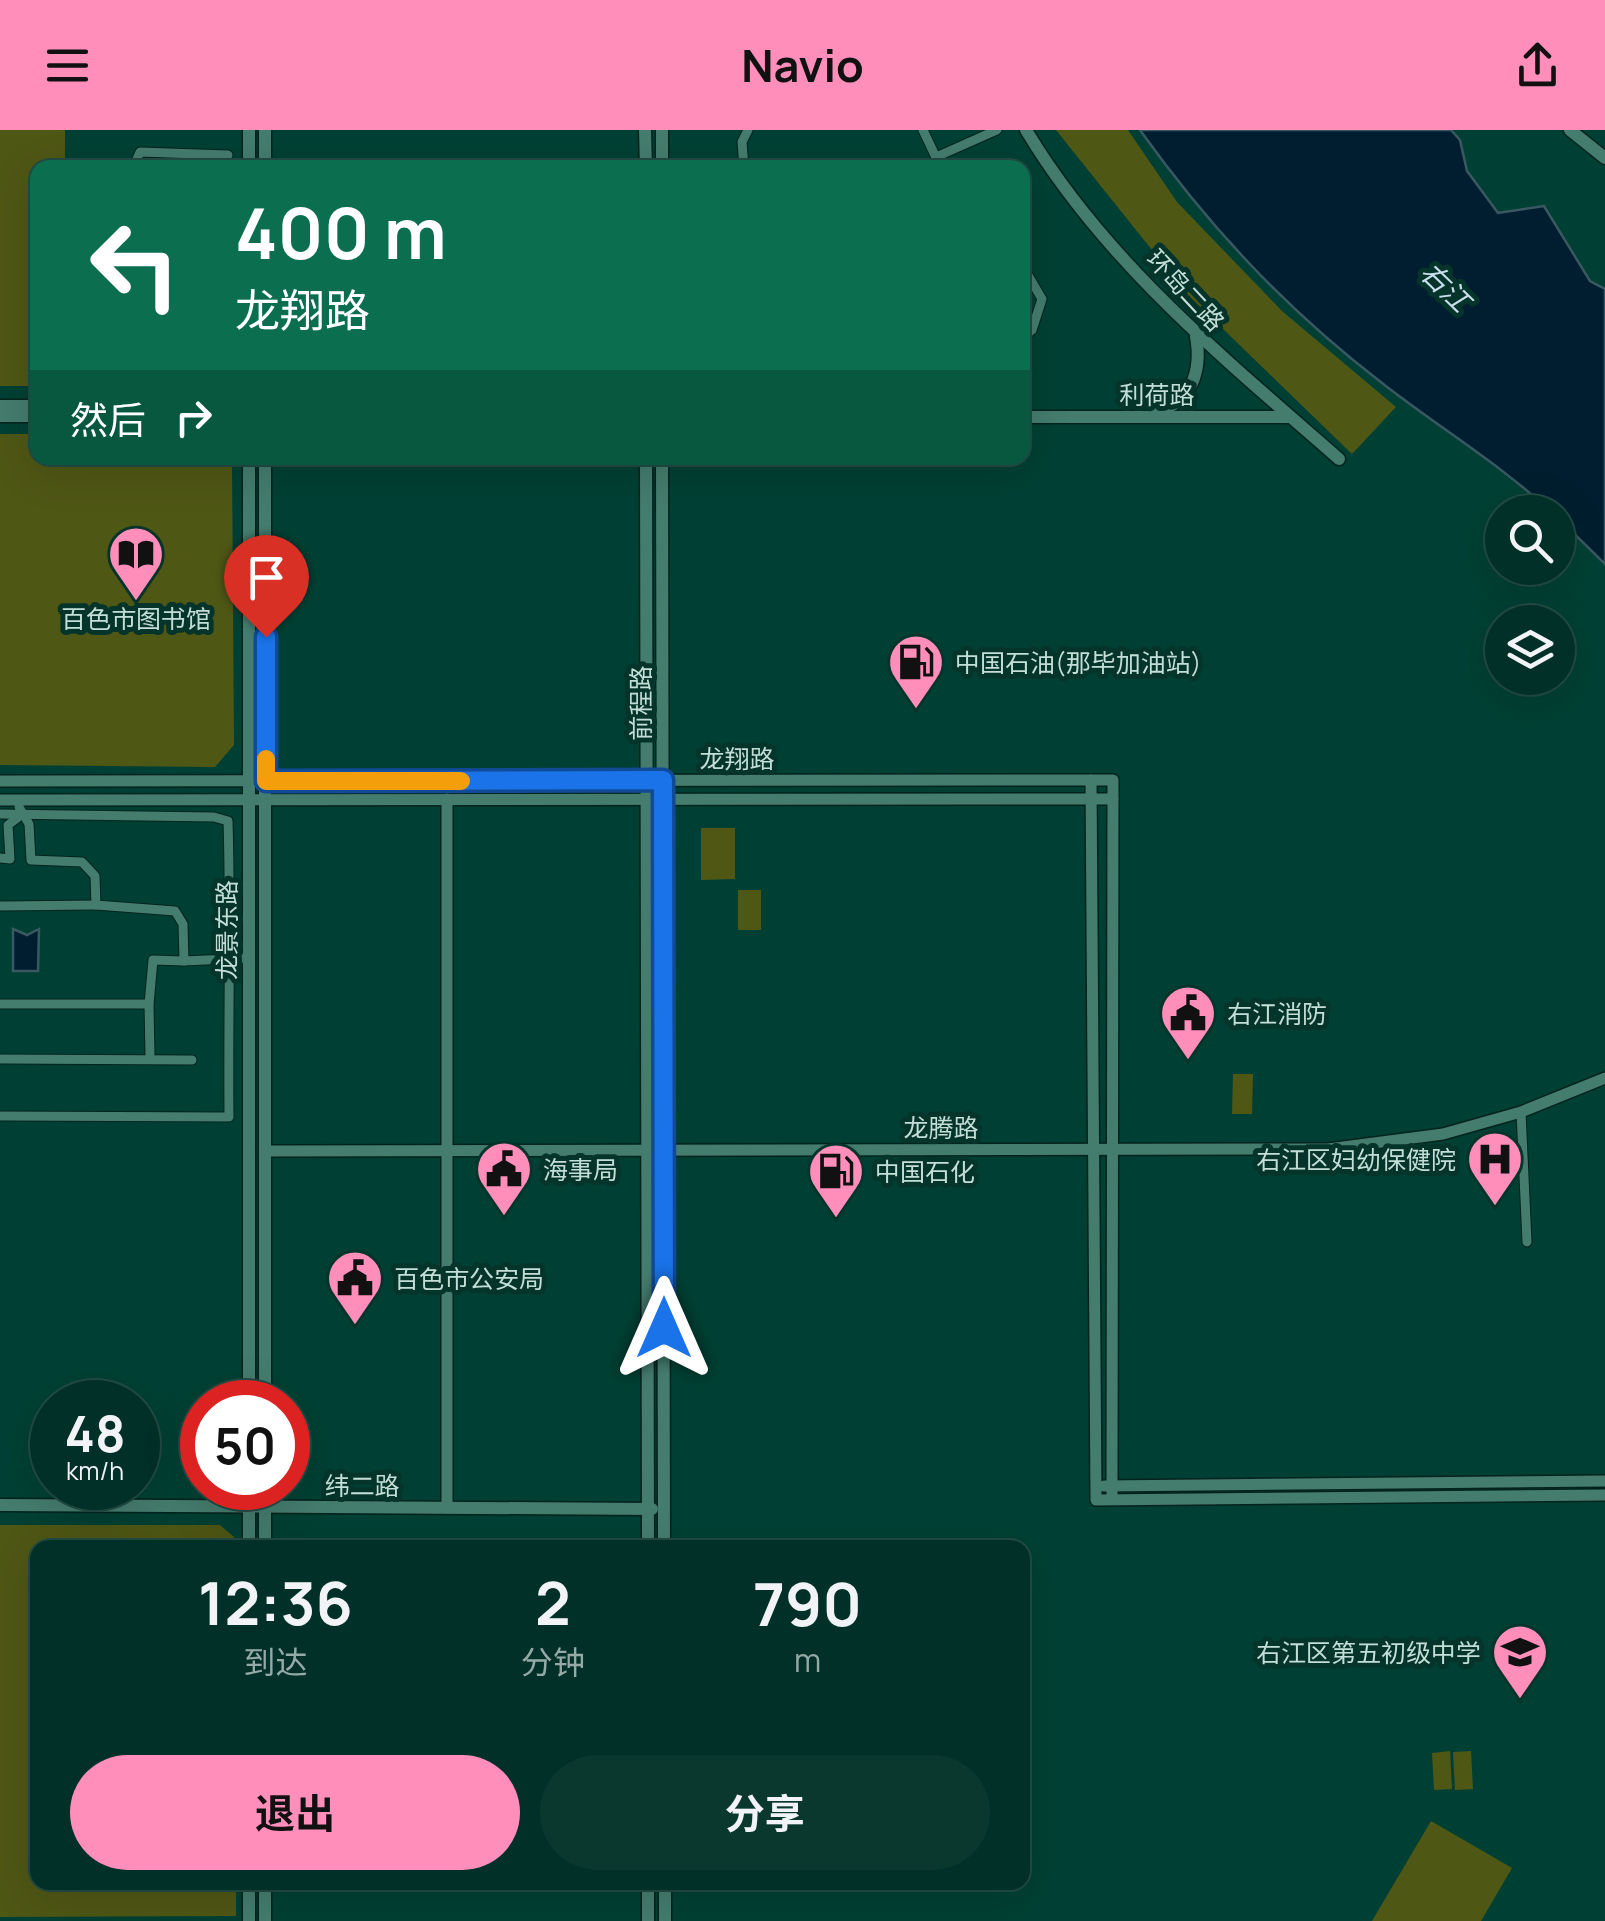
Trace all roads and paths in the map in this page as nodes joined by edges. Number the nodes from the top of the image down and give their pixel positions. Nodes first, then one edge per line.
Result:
1 (249, 130) edge
2 (266, 130) edge
3 (646, 130) edge
4 (662, 130) edge
5 (748, 130) edge
6 (923, 130) edge
7 (997, 130) edge
8 (1026, 130) edge
9 (1570, 130) edge
10 (228, 155) dead end
11 (1605, 158) edge
12 (136, 160) edge
13 (249, 160) edge
14 (266, 160) edge
15 (646, 160) edge
16 (662, 160) edge
17 (743, 160) edge
18 (937, 160) edge
19 (942, 160) edge
20 (1030, 279) edge
21 (1030, 332) edge
22 (1196, 336) junction
23 (0, 406) edge
24 (30, 406) edge
25 (1030, 413) edge
26 (1030, 413) edge
27 (0, 416) edge
28 (30, 416) edge
29 (1291, 417) junction
30 (1339, 459) dead end
31 (249, 465) edge
32 (266, 465) edge
33 (646, 465) edge
34 (662, 465) edge
35 (249, 780) junction
36 (646, 780) junction
37 (663, 780) junction
38 (1091, 780) junction
39 (0, 781) edge
40 (266, 781) junction
41 (646, 799) junction
42 (663, 799) junction
43 (1092, 799) junction
44 (1113, 799) junction
45 (0, 800) edge
46 (249, 800) junction
47 (266, 800) junction
48 (448, 800) junction
49 (19, 809) junction
50 (0, 814) edge
51 (0, 858) edge
52 (96, 905) junction
53 (0, 906) edge
54 (249, 958) junction
55 (232, 959) junction
56 (184, 961) junction
57 (0, 1004) edge
58 (149, 1004) junction
59 (150, 1056) junction
60 (0, 1059) edge
61 (192, 1060) dead end
62 (1605, 1078) edge
63 (1520, 1112) junction
64 (0, 1116) edge
65 (647, 1148) junction
66 (664, 1148) junction
67 (447, 1150) junction
68 (1112, 1150) junction
69 (265, 1151) junction
70 (1094, 1151) junction
71 (1527, 1242) dead end
72 (249, 1380) edge
73 (265, 1380) edge
74 (1605, 1481) edge
75 (1112, 1493) junction
76 (1605, 1496) edge
77 (0, 1505) edge
78 (180, 1506) edge
79 (310, 1506) edge
80 (447, 1508) junction
81 (648, 1509) junction
82 (664, 1509) junction
83 (249, 1510) edge
84 (265, 1510) edge
85 (249, 1540) edge
86 (265, 1540) edge
87 (648, 1540) edge
88 (664, 1540) edge
89 (248, 1890) edge
90 (265, 1890) edge
91 (648, 1890) edge
92 (665, 1890) edge
93 (248, 1921) edge
94 (265, 1921) edge
95 (648, 1921) edge
96 (665, 1921) edge

1 - 13 main road
2 - 14 main road
3 - 15 main road
4 - 16 main road
5 - 17 street
6 - 18 street
7 - 19 street
8 - 22 main road, 环岛二路
9 - 11 main road
10 - 12 street
20 - 21 street
22 - 25 main road, 利荷路
22 - 29 main road, 环岛二路
23 - 24 main road
26 - 29 main road, 利荷路
27 - 28 main road
29 - 30 main road, 环岛二路
31 - 35 main road, 龙景东路
32 - 40 main road, 龙景东路
33 - 36 main road, 前程路
34 - 37 main road, 前程路
35 - 39 street, 龙翔路
35 - 40 street, 龙翔路
35 - 46 main road, 龙景东路
36 - 37 street, 龙翔路
36 - 40 street, 龙翔路
36 - 41 main road, 前程路
37 - 38 street, 龙翔路
37 - 42 main road, 前程路
38 - 43 street
38 - 44 street, 龙翔路
40 - 47 main road, 龙景东路
41 - 42 street, 龙翔路
41 - 48 street, 龙翔路
41 - 65 main road, 前程路
42 - 43 street, 龙翔路
42 - 66 main road, 前程路
43 - 44 street, 龙翔路
43 - 70 street
44 - 68 street
45 - 49 street, 龙翔路
46 - 47 street, 龙翔路
46 - 49 street, 龙翔路
46 - 54 main road, 龙景东路
47 - 48 street, 龙翔路
47 - 69 main road, 龙景东路
48 - 67 street
49 - 50 street
49 - 51 street
49 - 52 street
49 - 55 street
52 - 53 street
52 - 56 street
54 - 55 street
54 - 72 main road, 龙景东路
55 - 56 street
55 - 64 street
56 - 58 street
57 - 58 street
58 - 59 street
59 - 60 street
59 - 61 street
62 - 63 street, 龙腾路
63 - 68 street, 龙腾路
63 - 71 street
65 - 66 street, 龙腾路
65 - 67 street, 龙腾路
65 - 81 main road, 前程路
66 - 70 street, 龙腾路
66 - 82 main road, 前程路
67 - 69 street, 龙腾路
67 - 80 street
68 - 70 street, 龙腾路
68 - 75 street
69 - 73 main road, 龙景东路
70 - 75 street
74 - 75 street
75 - 76 street
77 - 78 main road, 纬二路
79 - 80 main road, 纬二路
80 - 81 main road, 纬二路
81 - 82 main road, 纬二路
81 - 87 main road, 前程路
82 - 88 main road, 前程路
83 - 85 main road
84 - 86 main road
89 - 93 main road
90 - 94 main road
91 - 95 main road
92 - 96 main road

